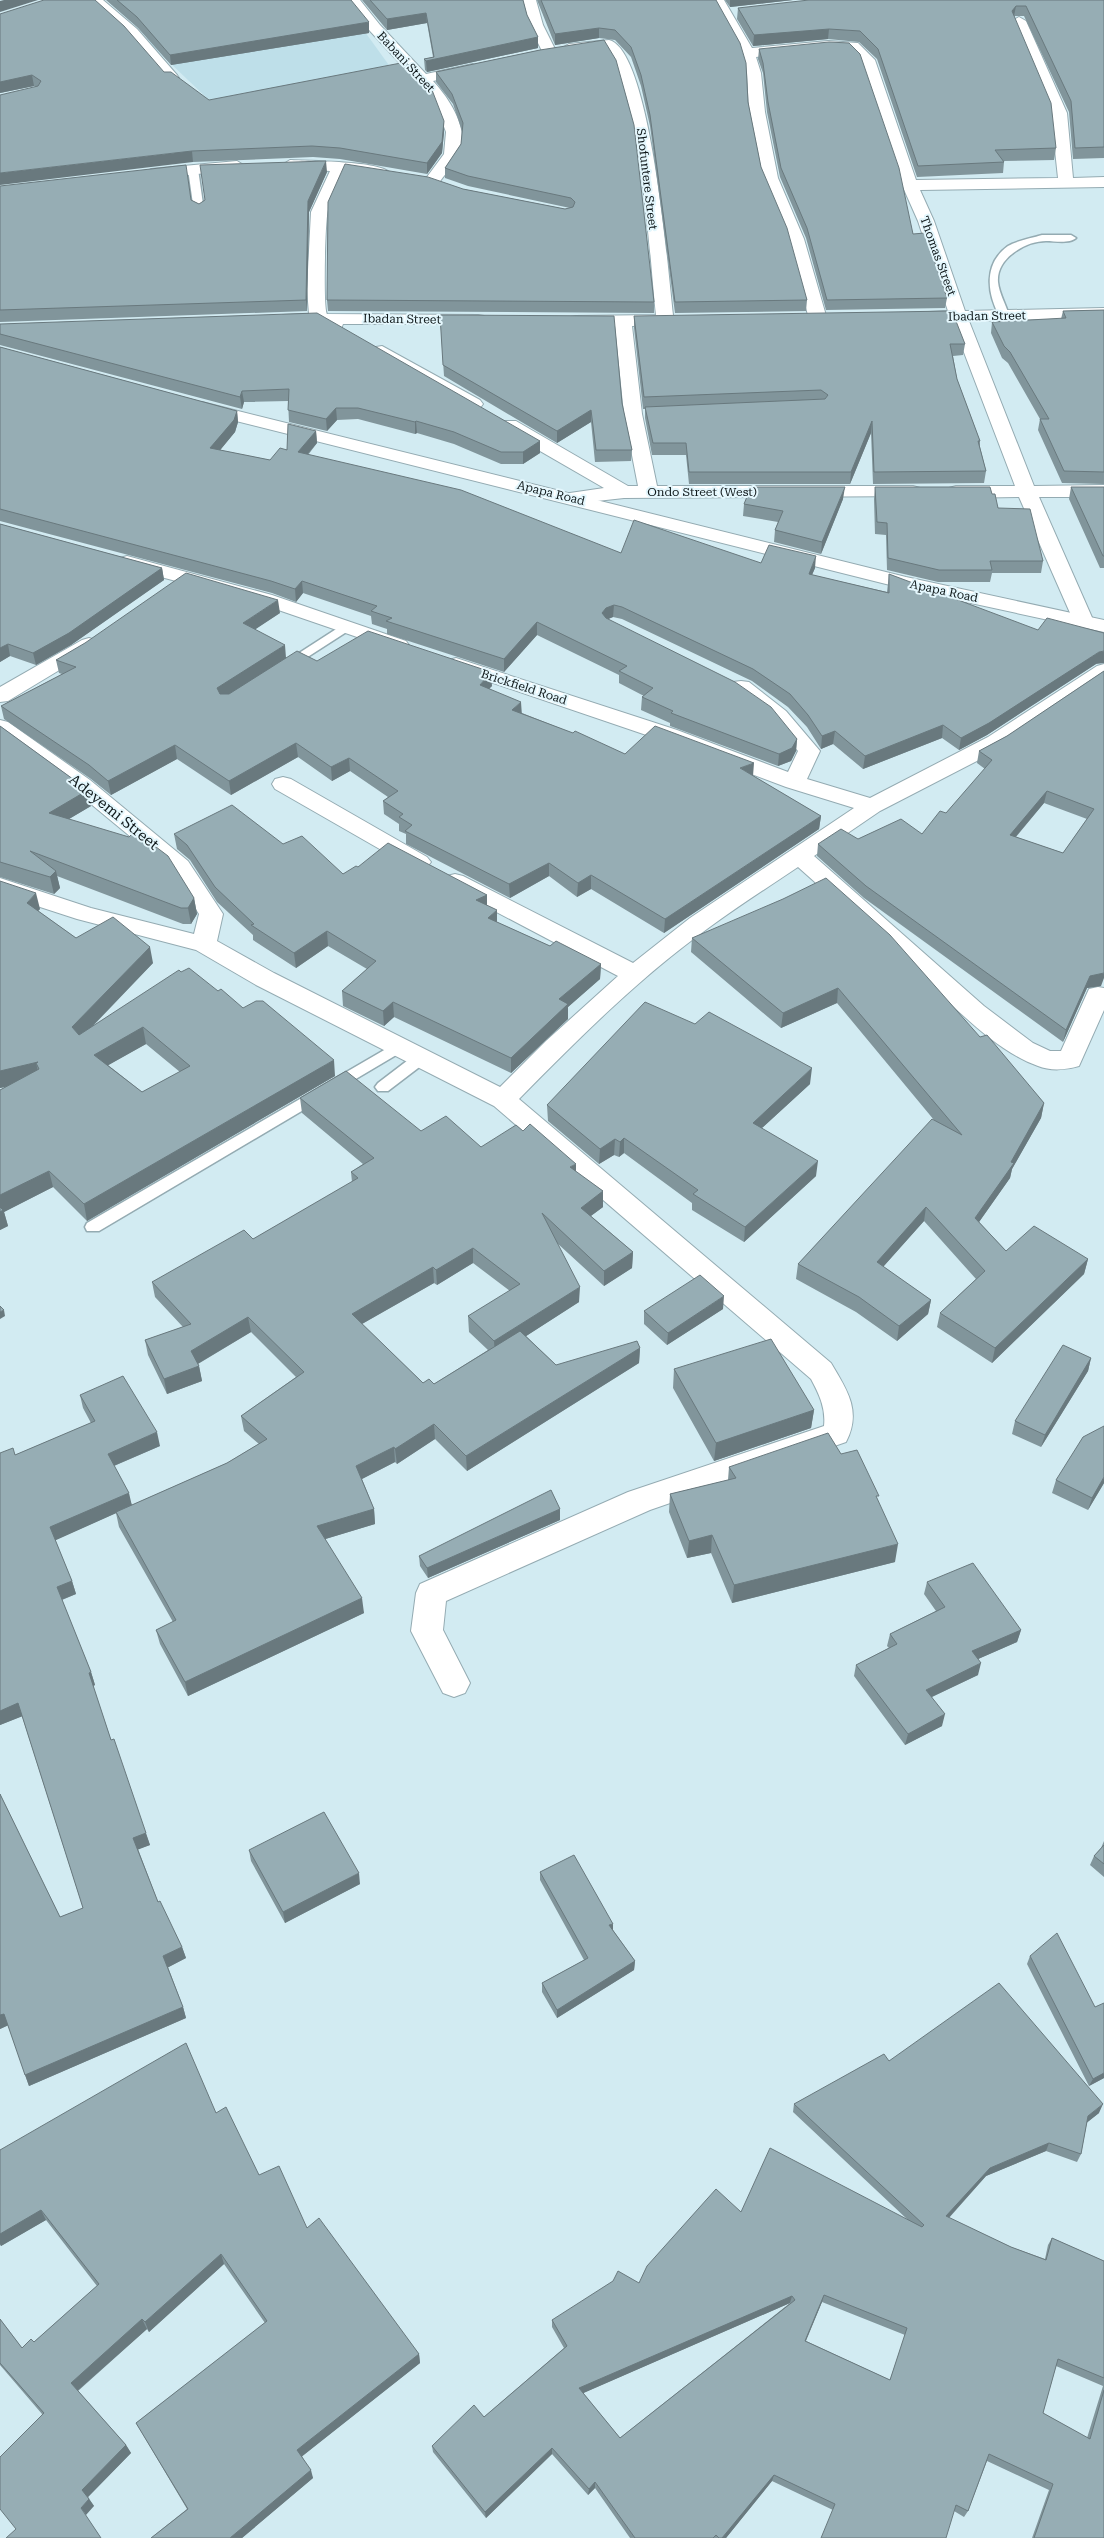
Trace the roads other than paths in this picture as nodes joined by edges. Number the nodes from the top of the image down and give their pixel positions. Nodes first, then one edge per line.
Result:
1 (95, 0) edge
2 (353, 0) edge
3 (528, 0) edge
4 (717, 0) edge
5 (743, 12) edge
6 (725, 14) junction
7 (1020, 21) edge
8 (748, 53) junction
9 (490, 64) edge
10 (172, 78) edge
11 (424, 79) junction
12 (276, 165) edge
13 (249, 166) edge
14 (340, 166) junction
15 (193, 169) junction
16 (134, 175) edge
17 (395, 175) edge
18 (414, 178) edge
19 (432, 181) junction
20 (1066, 182) junction
21 (1104, 182) edge
22 (910, 186) junction
23 (448, 187) edge
24 (199, 211) edge
25 (1071, 238) dead end
26 (1104, 313) edge
27 (1004, 315) junction
28 (959, 316) junction
29 (322, 318) junction
30 (902, 318) edge
31 (837, 319) edge
32 (273, 320) edge
33 (496, 320) edge
34 (665, 320) junction
35 (684, 320) edge
36 (799, 320) edge
37 (818, 320) junction
38 (555, 321) edge
39 (623, 321) junction
40 (188, 403) edge
41 (1104, 491) edge
42 (624, 492) junction
43 (649, 492) junction
44 (1028, 492) junction
45 (570, 498) junction
46 (109, 557) edge
47 (185, 577) junction
48 (161, 594) edge
49 (1084, 622) junction
50 (1104, 626) edge
51 (344, 628) junction
52 (104, 634) edge
53 (1104, 670) edge
54 (276, 671) edge
55 (725, 680) edge
56 (0, 696) edge
57 (0, 727) edge
58 (794, 782) junction
59 (283, 784) dead end
60 (872, 806) junction
61 (799, 856) junction
62 (0, 886) edge
63 (204, 944) junction
64 (634, 974) junction
65 (1098, 995) dead end
66 (409, 1052) junction
67 (383, 1087) dead end
68 (502, 1100) junction
69 (93, 1227) dead end
70 (454, 1683) dead end

1 - 10 street
2 - 11 street, Babani Street
3 - 34 street, Shofuntere Street
4 - 6 street
5 - 6 street
6 - 8 street
7 - 20 street
8 - 22 street, Thomas Street
8 - 37 street
9 - 11 street
11 - 19 street, Babani Street
12 - 14 street
13 - 15 street
14 - 17 street
14 - 29 street
15 - 16 street
15 - 24 lane
18 - 19 street
19 - 23 street
20 - 21 street
20 - 22 street
22 - 28 street, Thomas Street
25 - 27 lane
26 - 27 street, Ibadan Street
27 - 28 street, Ibadan Street
28 - 30 street, Ibadan Street
28 - 44 street, Thomas Street
29 - 32 street, Ibadan Street
29 - 33 street, Ibadan Street
29 - 42 street
31 - 37 street
34 - 35 street
34 - 39 street
36 - 37 street
38 - 39 street
39 - 43 street
40 - 45 street, Apapa Road
41 - 44 street, Ondo Street (West)
42 - 43 street, Ondo Street (West)
42 - 45 street, Ondo Street (West)
43 - 44 street, Ondo Street (West)
44 - 49 street, Thomas Street
45 - 49 street, Apapa Road
46 - 47 street, Brickfield Road
47 - 48 street
47 - 51 street, Brickfield Road
49 - 50 street, Apapa Road
51 - 54 lane
51 - 58 street, Brickfield Road
52 - 56 street
53 - 60 street
55 - 58 street
57 - 63 street, Adeyemi Street
58 - 60 street, Brickfield Road
59 - 64 street
60 - 61 street
61 - 64 street
61 - 65 street
62 - 63 street
63 - 66 street
64 - 68 street
66 - 67 lane
66 - 68 street
66 - 69 lane
68 - 70 street

